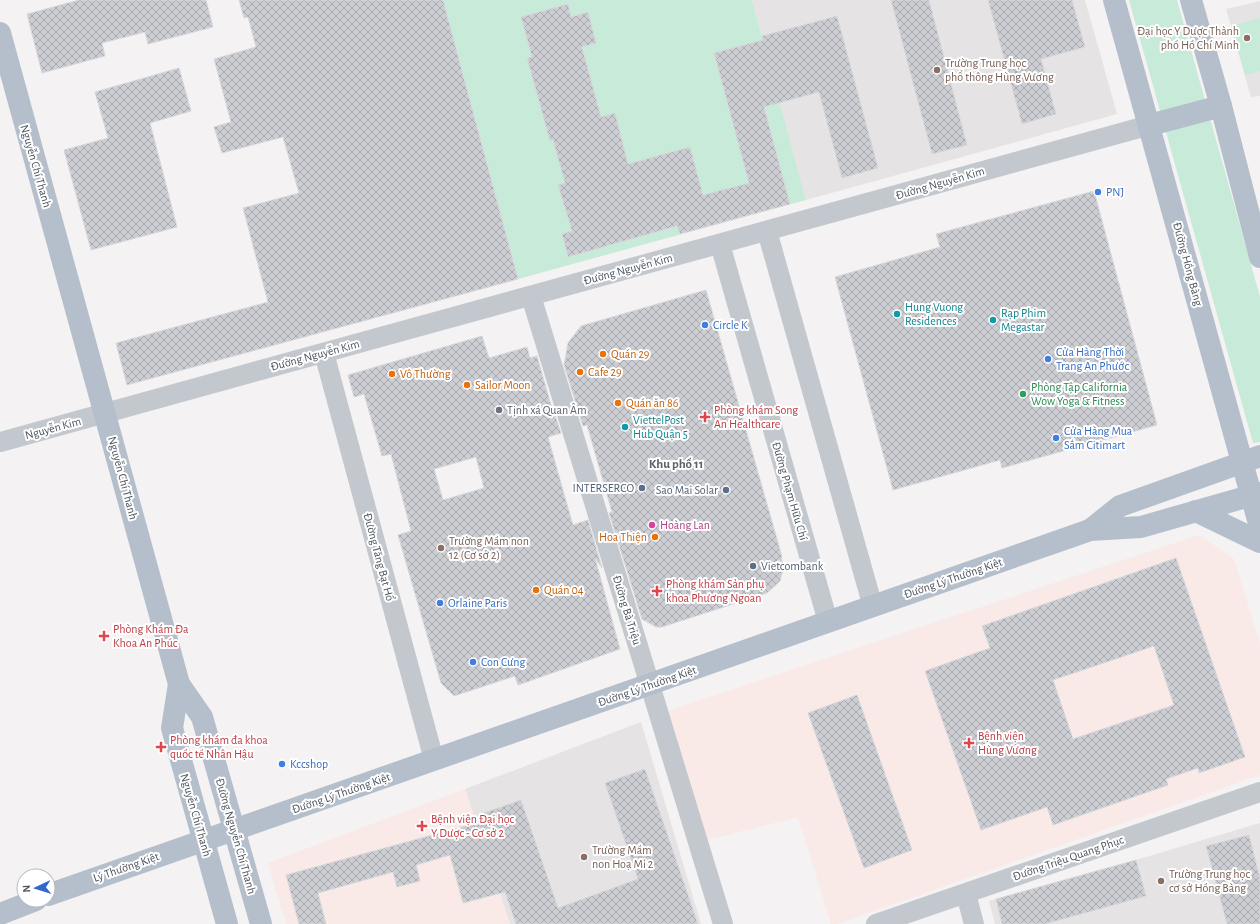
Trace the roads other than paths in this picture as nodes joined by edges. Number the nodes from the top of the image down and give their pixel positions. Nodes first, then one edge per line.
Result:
1 (1114, 0) edge
2 (1191, 0) edge
3 (0, 33) edge
4 (6, 75) edge
5 (1221, 106) junction
6 (1150, 125) junction
7 (767, 231) junction
8 (720, 244) junction
9 (1260, 257) edge
10 (531, 296) junction
11 (324, 353) junction
12 (105, 413) junction
13 (0, 442) edge
14 (1251, 459) edge
15 (1256, 494) edge
16 (1196, 511) junction
17 (1260, 527) edge
18 (1090, 530) junction
19 (1260, 542) edge
20 (873, 607) junction
21 (828, 622) junction
22 (179, 684) junction
23 (650, 685) junction
24 (434, 760) junction
25 (1260, 792) edge
26 (234, 830) junction
27 (204, 840) junction
28 (56, 893) edge
29 (966, 894) junction
30 (16, 908) edge
31 (0, 914) edge
32 (227, 924) edge
33 (261, 924) edge
34 (723, 924) edge
35 (876, 924) edge
36 (974, 924) edge

1 - 6 main road, Đường Hồng Bàng
2 - 5 main road
3 - 4 main road, Nguyễn Chí Thanh
4 - 12 main road, Nguyễn Chí Thanh
5 - 6 main road
5 - 9 main road
6 - 7 street, Đường Nguyễn Kim
6 - 14 main road, Đường Hồng Bàng
7 - 8 street, Đường Nguyễn Kim
7 - 20 street
8 - 10 street, Đường Nguyễn Kim
8 - 21 street, Đường Phạm Hữu Chí
10 - 11 street, Đường Nguyễn Kim
10 - 23 street, Đường Bà Triệu
11 - 12 street, Đường Nguyễn Kim
11 - 24 street, Đường Tăng Bạt Hổ
12 - 13 street, Nguyễn Kim
12 - 22 main road, Nguyễn Chí Thanh
14 - 15 main road, Đường Hồng Bàng
14 - 18 main road, Đường Lý Thường Kiệt
15 - 16 main road, Đường Lý Thường Kiệt
15 - 17 main road, Đường Hồng Bàng
16 - 18 main road, Đường Lý Thường Kiệt
16 - 19 main road
18 - 20 main road, Đường Lý Thường Kiệt
20 - 21 main road, Đường Lý Thường Kiệt
21 - 23 main road, Đường Lý Thường Kiệt
22 - 26 main road, Đường Nguyễn Chí Thanh
22 - 27 main road, Nguyễn Chí Thanh
23 - 24 main road, Đường Lý Thường Kiệt
23 - 34 street, Đường Bà Triệu
24 - 26 main road, Đường Lý Thường Kiệt
25 - 29 street, Đường Triệu Quang Phục
26 - 27 main road, Đường Lý Thường Kiệt
26 - 33 main road, Đường Nguyễn Chí Thanh
27 - 28 main road, Lý Thường Kiệt
27 - 32 main road, Nguyễn Chí Thanh
29 - 35 street, Đường Triệu Quang Phục
29 - 36 street
30 - 31 main road

